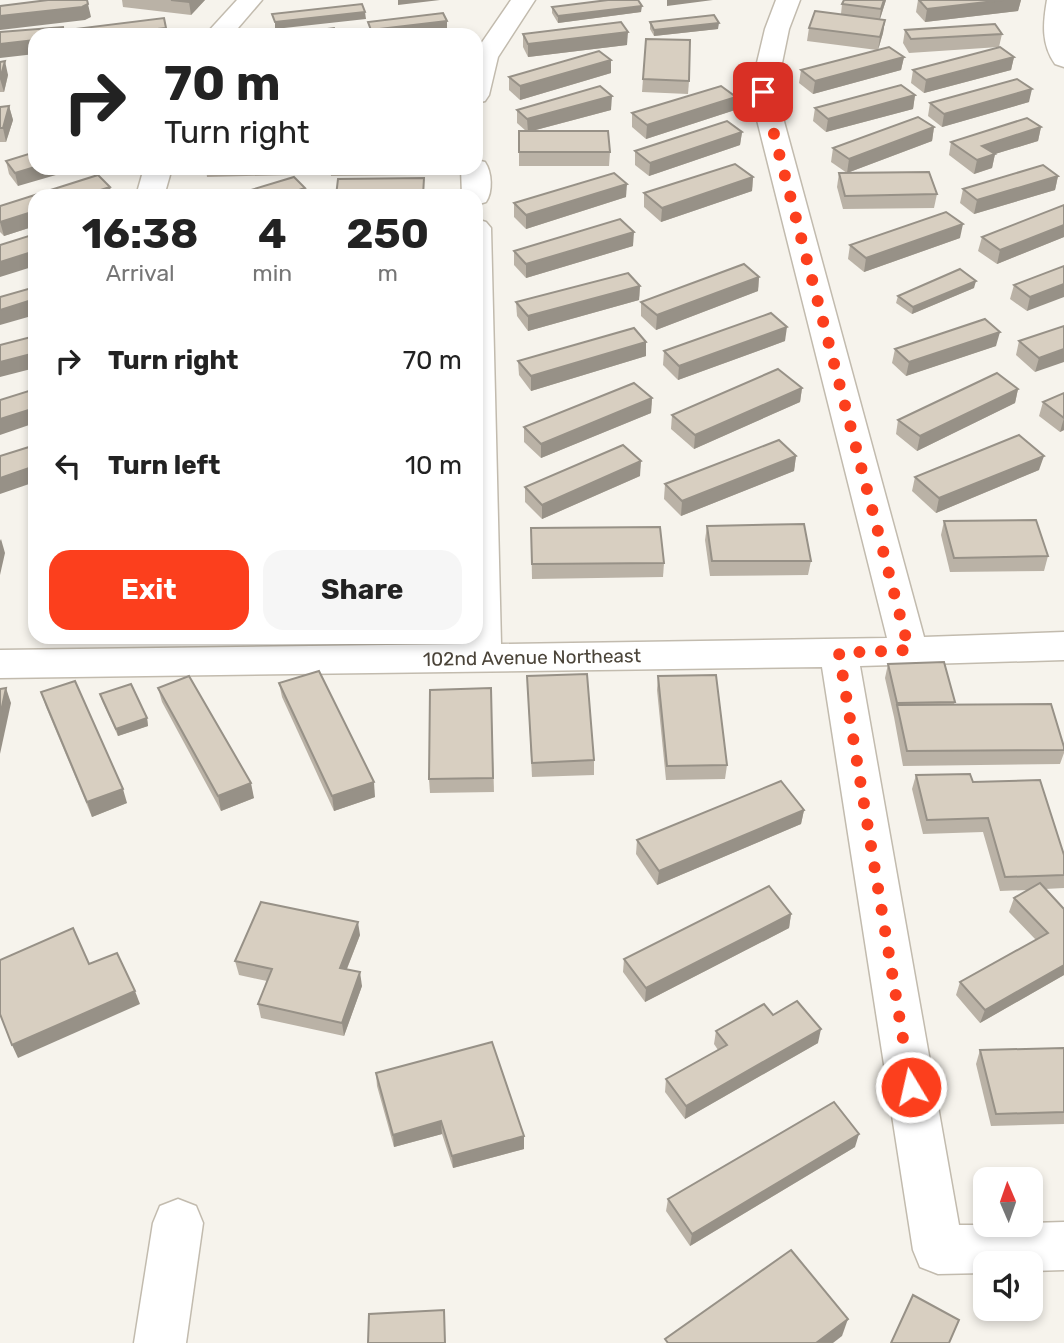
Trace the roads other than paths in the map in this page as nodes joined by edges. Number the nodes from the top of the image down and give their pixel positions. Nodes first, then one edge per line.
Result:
1 (250, 0) edge
2 (523, 0) edge
3 (788, 0) edge
4 (1059, 0) edge
5 (224, 28) edge
6 (1064, 59) edge
7 (483, 65) edge
8 (482, 644) edge
9 (1064, 646) edge
10 (58, 650) edge
11 (909, 650) junction
12 (839, 653) junction
13 (482, 657) junction
14 (0, 664) edge
15 (178, 1223) dead end
16 (1064, 1246) edge
17 (160, 1343) edge

1 - 5 street
2 - 7 street
3 - 11 street
4 - 6 street
8 - 13 street
9 - 11 street, 102nd Avenue Northeast
10 - 13 street, 102nd Avenue Northeast
10 - 14 street, 102nd Avenue Northeast
11 - 12 street, 102nd Avenue Northeast
12 - 13 street, 102nd Avenue Northeast
12 - 16 street
15 - 17 street

